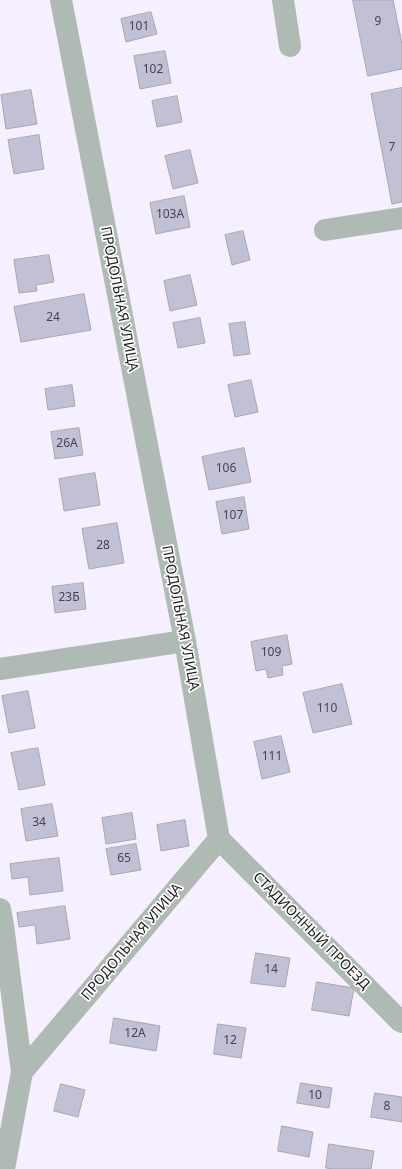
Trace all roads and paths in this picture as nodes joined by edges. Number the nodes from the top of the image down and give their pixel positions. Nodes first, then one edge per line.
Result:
1 (61, 0) edge
2 (283, 0) edge
3 (290, 46) dead end
4 (402, 218) edge
5 (325, 230) dead end
6 (185, 641) junction
7 (0, 669) edge
8 (219, 839) junction
9 (0, 909) edge
10 (402, 1022) edge
11 (22, 1072) junction
12 (6, 1133) edge
13 (4, 1169) edge

1 - 6 street, ПРОДОЛЬНАЯ УЛИЦА
2 - 3 street
4 - 5 street
6 - 7 street
6 - 8 street, ПРОДОЛЬНАЯ УЛИЦА
8 - 10 street, СТАДИОННЫЙ ПРОЕЗД
8 - 11 street, ПРОДОЛЬНАЯ УЛИЦА
9 - 11 street
11 - 12 street
12 - 13 street

